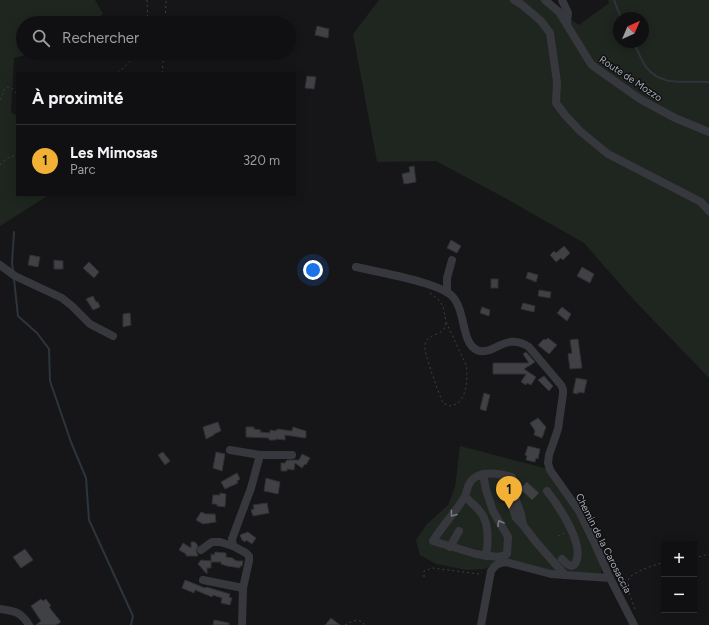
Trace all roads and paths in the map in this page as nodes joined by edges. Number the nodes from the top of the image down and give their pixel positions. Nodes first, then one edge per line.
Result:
1 (147, 0) edge
2 (166, 0) edge
3 (514, 0) edge
4 (545, 0) edge
5 (562, 0) edge
6 (148, 16) edge
7 (165, 16) edge
8 (567, 24) junction
9 (132, 60) edge
10 (163, 60) edge
11 (119, 72) edge
12 (162, 72) edge
13 (16, 93) edge
14 (0, 100) edge
15 (709, 132) edge
16 (16, 155) edge
17 (0, 165) edge
18 (709, 211) edge
19 (452, 260) dead end
20 (0, 265) edge
21 (356, 267) dead end
22 (428, 292) dead end
23 (447, 292) junction
24 (446, 322) junction
25 (113, 336) dead end
26 (230, 450) dead end
27 (260, 455) junction
28 (292, 455) dead end
29 (483, 474) junction
30 (547, 491) dead end
31 (466, 497) junction
32 (459, 531) dead end
33 (233, 546) junction
34 (450, 547) junction
35 (201, 550) dead end
36 (709, 554) edge
37 (486, 556) junction
38 (697, 557) edge
39 (562, 559) dead end
40 (661, 563) edge
41 (491, 571) junction
42 (565, 575) junction
43 (424, 577) dead end
44 (610, 578) junction
45 (202, 580) dead end
46 (244, 588) junction
47 (0, 609) edge
48 (635, 611) dead end
49 (30, 625) edge
50 (242, 625) edge
51 (345, 625) edge
52 (365, 625) edge
53 (481, 625) edge
54 (634, 625) edge

1 - 6 path
2 - 7 path
3 - 18 street
4 - 8 street, Route de Mozzo
5 - 8 street
8 - 15 street, Route de Mozzo
9 - 11 path
10 - 12 path
13 - 14 path
16 - 17 path
19 - 23 street
20 - 25 street
21 - 23 street
22 - 24 path
23 - 44 street, Chemin de la Carosaccia
24 - 24 path
26 - 27 street
27 - 28 street
27 - 33 street
29 - 31 street
37 -> 29 street
29 - 42 street
30 - 39 street
31 -> 34 street
31 - 37 street
32 - 34 street
33 - 35 street
33 - 46 street
34 - 37 street
36 - 38 path
40 - 48 path
41 - 42 street
41 - 43 path
41 - 53 street
42 - 44 street
44 - 54 street, Chemin de la Carosaccia
45 - 46 street
46 - 50 street
47 - 49 street
51 - 52 path

